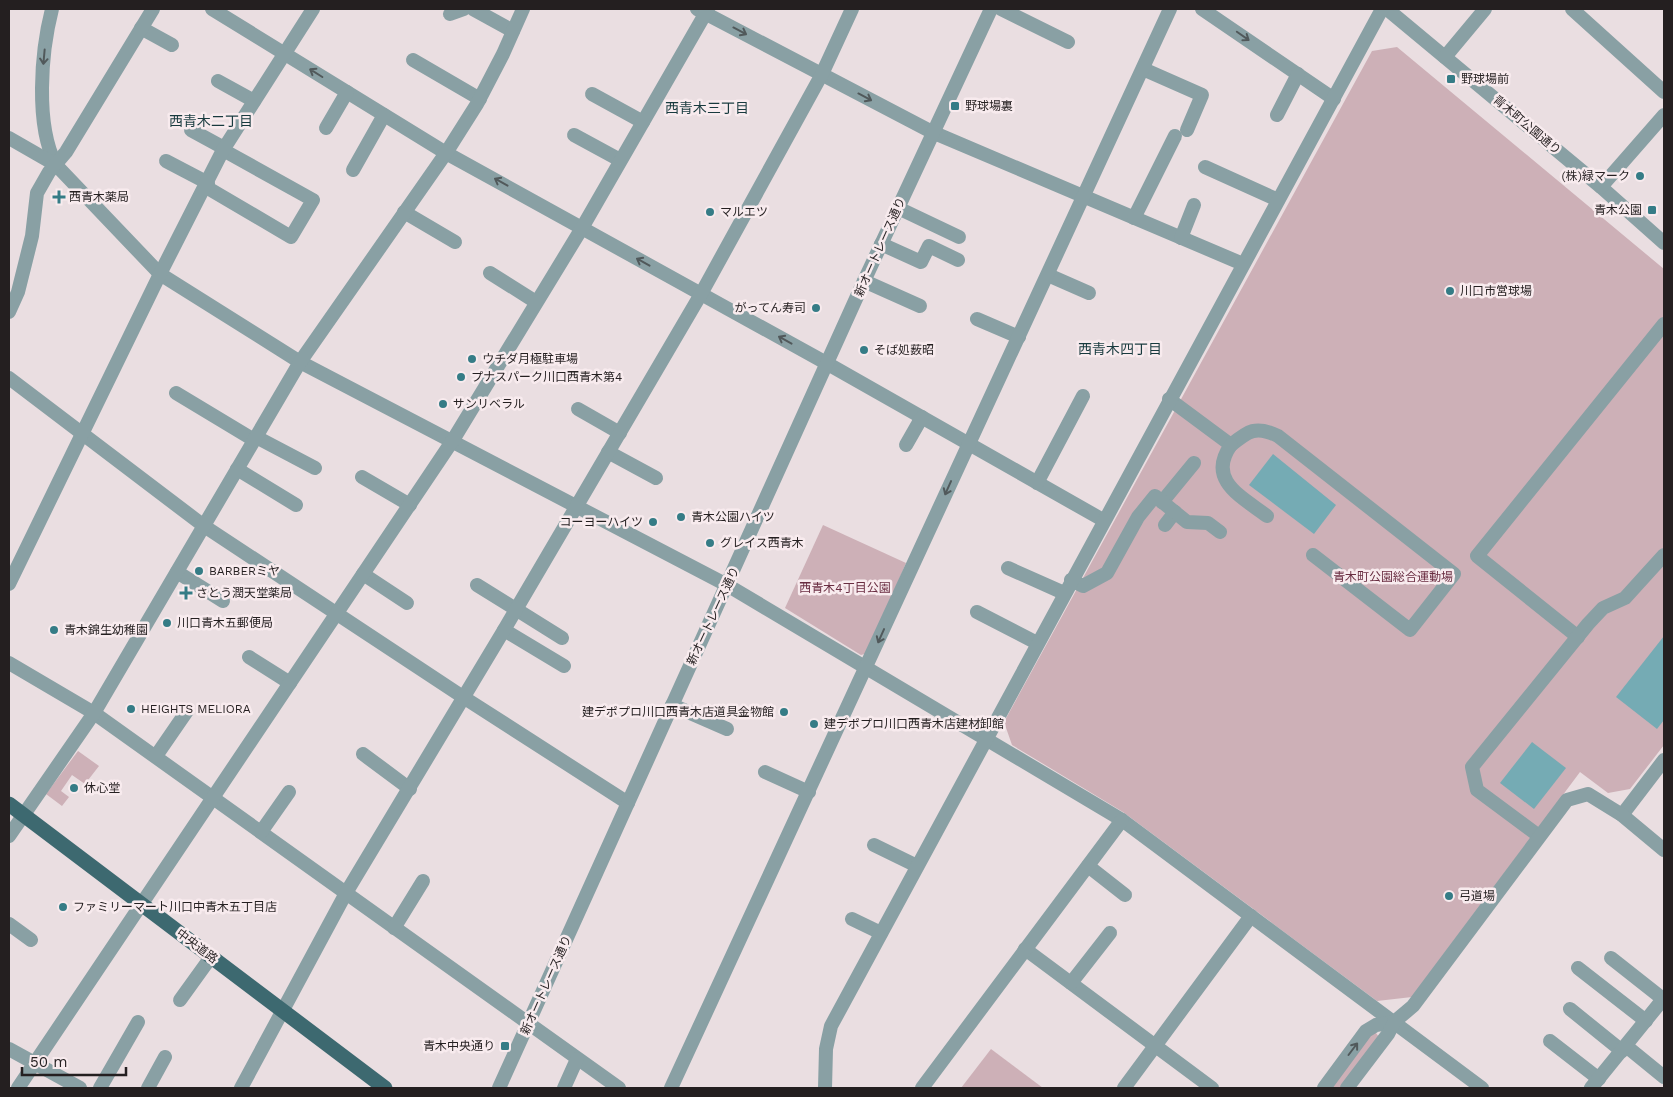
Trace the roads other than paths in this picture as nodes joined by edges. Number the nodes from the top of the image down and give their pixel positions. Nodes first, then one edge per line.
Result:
1 (52, 9) edge
2 (153, 9) edge
3 (212, 9) edge
4 (313, 9) edge
5 (464, 9) edge
6 (473, 9) edge
7 (522, 9) edge
8 (852, 9) edge
9 (991, 9) edge
10 (1001, 9) edge
11 (1170, 9) edge
12 (1202, 9) edge
13 (1382, 9) edge
14 (1387, 9) edge
15 (1485, 9) edge
16 (1572, 9) edge
17 (704, 10) edge
18 (450, 14) dead end
19 (141, 28) junction
20 (513, 31) junction
21 (1068, 42) dead end
22 (172, 45) dead end
23 (284, 53) junction
24 (1445, 57) junction
25 (413, 60) dead end
26 (1143, 69) junction
27 (822, 74) junction
28 (1298, 74) junction
29 (218, 81) dead end
30 (347, 92) junction
31 (1664, 92) edge
32 (592, 94) dead end
33 (480, 99) junction
34 (1334, 99) junction
35 (254, 101) junction
36 (384, 115) junction
37 (1277, 115) dead end
38 (1664, 115) edge
39 (642, 122) junction
40 (326, 128) dead end
41 (191, 130) dead end
42 (932, 132) junction
43 (574, 134) dead end
44 (9, 138) edge
45 (224, 149) junction
46 (446, 153) junction
47 (620, 160) junction
48 (166, 161) dead end
49 (56, 165) junction
50 (1205, 167) dead end
51 (352, 170) dead end
52 (207, 185) junction
53 (1601, 187) junction
54 (1084, 197) junction
55 (1278, 200) junction
56 (1194, 206) dead end
57 (898, 208) junction
58 (404, 212) junction
59 (1134, 218) junction
60 (582, 228) junction
61 (959, 237) dead end
62 (1181, 238) junction
63 (455, 242) dead end
64 (1664, 243) edge
65 (881, 244) junction
66 (958, 260) dead end
67 (1243, 264) junction
68 (490, 273) dead end
69 (160, 274) junction
70 (1048, 275) junction
71 (864, 281) junction
72 (1089, 293) dead end
73 (701, 294) junction
74 (536, 302) junction
75 (920, 306) dead end
76 (9, 312) edge
77 (977, 319) dead end
78 (1664, 324) edge
79 (1018, 337) junction
80 (300, 362) junction
81 (828, 364) junction
82 (9, 378) edge
83 (176, 394) dead end
84 (1083, 396) dead end
85 (1169, 399) junction
86 (578, 409) dead end
87 (922, 418) junction
88 (82, 433) junction
89 (620, 433) junction
90 (255, 438) junction
91 (453, 440) junction
92 (968, 444) junction
93 (906, 445) dead end
94 (1231, 445) junction
95 (608, 452) junction
96 (1194, 463) dead end
97 (315, 468) dead end
98 (237, 470) junction
99 (362, 477) dead end
100 (656, 478) dead end
101 (1037, 483) junction
102 (1162, 502) junction
103 (296, 505) dead end
104 (410, 505) junction
105 (577, 506) junction
106 (1175, 512) junction
107 (1267, 516) dead end
108 (1103, 520) junction
109 (1165, 525) dead end
110 (204, 526) junction
111 (1220, 532) dead end
112 (1313, 555) dead end
113 (1664, 555) edge
114 (1008, 568) dead end
115 (177, 572) junction
116 (363, 574) junction
117 (1071, 580) junction
118 (9, 584) edge
119 (477, 585) dead end
120 (727, 585) junction
121 (1064, 593) junction
122 (223, 601) dead end
123 (407, 603) dead end
124 (516, 610) junction
125 (977, 612) dead end
126 (336, 614) junction
127 (504, 630) junction
128 (1578, 637) junction
129 (562, 638) dead end
130 (1037, 643) junction
131 (249, 657) dead end
132 (9, 663) edge
133 (564, 666) dead end
134 (866, 668) junction
135 (290, 683) junction
136 (463, 697) junction
137 (672, 706) junction
138 (187, 711) dead end
139 (94, 713) junction
140 (727, 729) dead end
141 (985, 739) junction
142 (363, 754) dead end
143 (156, 756) junction
144 (1664, 760) edge
145 (765, 772) dead end
146 (410, 789) junction
147 (289, 792) dead end
148 (809, 792) junction
149 (213, 797) junction
150 (628, 803) junction
151 (9, 804) edge
152 (23, 815) junction
153 (1622, 816) junction
154 (1122, 820) junction
155 (261, 832) junction
156 (9, 836) edge
157 (1539, 836) junction
158 (874, 846) dead end
159 (1664, 850) edge
160 (917, 866) junction
161 (1088, 866) junction
162 (423, 881) dead end
163 (346, 893) junction
164 (1125, 895) dead end
165 (141, 904) junction
166 (1251, 916) junction
167 (852, 919) dead end
168 (9, 924) edge
169 (394, 928) junction
170 (881, 933) junction
171 (1110, 933) dead end
172 (31, 940) dead end
173 (1025, 949) junction
174 (211, 957) junction
175 (1611, 958) dead end
176 (1578, 968) dead end
177 (1071, 983) junction
178 (1664, 999) edge
179 (180, 1000) dead end
180 (1570, 1009) dead end
181 (284, 1012) junction
182 (1646, 1021) junction
183 (138, 1022) dead end
184 (1394, 1022) junction
185 (528, 1025) junction
186 (1550, 1041) dead end
187 (1155, 1046) junction
188 (1624, 1048) junction
189 (9, 1049) edge
190 (165, 1057) dead end
191 (577, 1059) junction
192 (35, 1064) junction
193 (1664, 1076) edge
194 (1595, 1084) edge
195 (1476, 1086) edge
196 (18, 1088) edge
197 (80, 1088) edge
198 (100, 1088) edge
199 (148, 1088) edge
200 (242, 1088) edge
201 (385, 1088) edge
202 (499, 1088) edge
203 (564, 1088) edge
204 (619, 1088) edge
205 (671, 1088) edge
206 (825, 1088) edge
207 (922, 1088) edge
208 (1124, 1088) edge
209 (1212, 1088) edge
210 (1324, 1088) edge
211 (1347, 1088) edge

1 -> 49 street
2 - 19 street
3 - 23 street
4 - 23 street
5 - 18 street
6 - 20 street
7 - 20 street
8 - 27 street
9 - 42 street, 新オートレース通り
10 - 21 street
11 - 26 street
12 -> 28 street
13 - 34 street
14 - 24 street, 青木町公園通り
15 - 24 street
16 - 31 street
17 -> 27 street
17 - 39 street
19 - 22 street
19 - 49 street
20 - 33 street
30 -> 23 street
23 - 35 street
24 - 53 street, 青木町公園通り
25 - 33 street
26 - 54 street
26 - 59 street
27 -> 42 street
27 - 73 street
28 - 34 street
28 - 37 street
29 - 35 street
30 - 36 street
30 - 40 street
32 - 39 street
33 - 46 street
34 - 55 street
35 - 45 street
36 - 46 street
36 - 51 street
38 - 53 street
39 - 47 street
41 - 45 street
42 - 54 street
42 - 57 street, 新オートレース通り
43 - 47 street
44 - 49 street
45 - 52 street
45 - 52 street
46 - 58 street
60 -> 46 street
47 - 60 street
48 - 52 street
49 - 69 street
49 - 76 street
50 - 55 street
52 - 69 street
53 - 64 street, 青木町公園通り
54 - 59 street
54 - 70 street
55 - 67 street
56 - 62 street
57 - 61 street
57 - 65 street, 新オートレース通り
58 - 63 street
58 - 80 street
59 - 62 street
73 -> 60 street
60 - 74 street
62 - 67 street
65 - 66 street
65 - 71 street, 新オートレース通り
67 - 85 street
68 - 74 street
69 - 80 street
69 - 88 street
70 - 72 street
70 - 79 street
71 - 75 street
71 - 81 street, 新オートレース通り
81 -> 73 street
73 - 89 street
74 - 91 street
77 - 79 street
78 - 128 street
79 - 92 street
80 - 90 street
80 - 91 street
81 - 87 street
81 - 120 street, 新オートレース通り
82 - 88 street
83 - 90 street
84 - 101 street
85 - 94 street
85 - 108 street
86 - 89 street
87 - 92 street
87 - 93 street
88 - 110 street
88 - 118 street
89 - 95 street
90 - 97 street
90 - 98 street
91 - 104 street
91 - 105 street
92 - 101 street
92 -> 134 street
94 - 107 street
94 - 112 street
95 - 100 street
95 - 105 street
96 - 102 street
98 - 103 street
98 - 110 street
99 - 104 street
101 - 108 street
102 - 106 street
102 - 117 street
104 - 116 street
105 - 120 street
105 - 124 street
106 - 109 street
106 - 111 street
108 - 117 street
110 - 115 street
110 - 126 street
113 - 128 street
114 - 121 street
115 - 122 street
115 - 139 street
116 - 123 street
116 - 126 street
117 - 121 street
119 - 124 street
120 - 134 street
120 - 137 street, 新オートレース通り
121 - 130 street
124 - 127 street
124 - 129 street
125 - 130 street
126 - 135 street
126 - 136 street
127 - 133 street
127 - 136 street
128 - 157 street
130 - 141 street
131 - 135 street
132 - 139 street
134 - 141 street
134 - 148 street
135 - 149 street
136 - 146 street
136 - 150 street
137 - 140 street
137 - 150 street, 新オートレース通り
138 - 143 street
139 - 143 street
139 - 152 street
141 - 154 street
141 - 160 street
142 - 146 street
143 - 149 street
144 - 153 street
145 - 148 street
146 - 163 street
147 - 155 street
148 - 205 street
149 - 155 street
149 - 165 street
150 - 185 street, 新オートレース通り
151 - 152 main road, 中央道路
152 - 156 street
152 - 165 main road, 中央道路
153 - 157 street
153 - 159 street
154 - 161 street
154 - 166 street
155 - 163 street
157 - 184 street
158 - 160 street
160 - 170 street
161 - 164 street
161 - 173 street
162 - 169 street
163 - 169 street
163 - 181 street
165 - 174 main road, 中央道路
165 - 192 street
166 - 184 street
166 - 187 street
167 - 170 street
168 - 172 street
169 - 185 street
170 - 206 street
171 - 177 street
173 - 177 street
173 - 207 street
174 - 179 street
174 - 181 main road, 中央道路
175 - 178 street
176 - 182 street
177 - 187 street
178 - 182 street
180 - 188 street
181 - 200 street
181 - 201 main road, 中央道路
182 - 188 street
183 - 198 street
184 - 195 street
210 -> 184 street
184 - 211 street
185 - 191 street
185 - 202 street, 新オートレース通り
186 - 194 street
187 - 208 street
187 - 209 street
188 - 193 street
188 - 194 street
189 - 192 street
190 - 199 street
191 - 203 street
191 - 204 street
192 - 196 street
192 - 197 street

